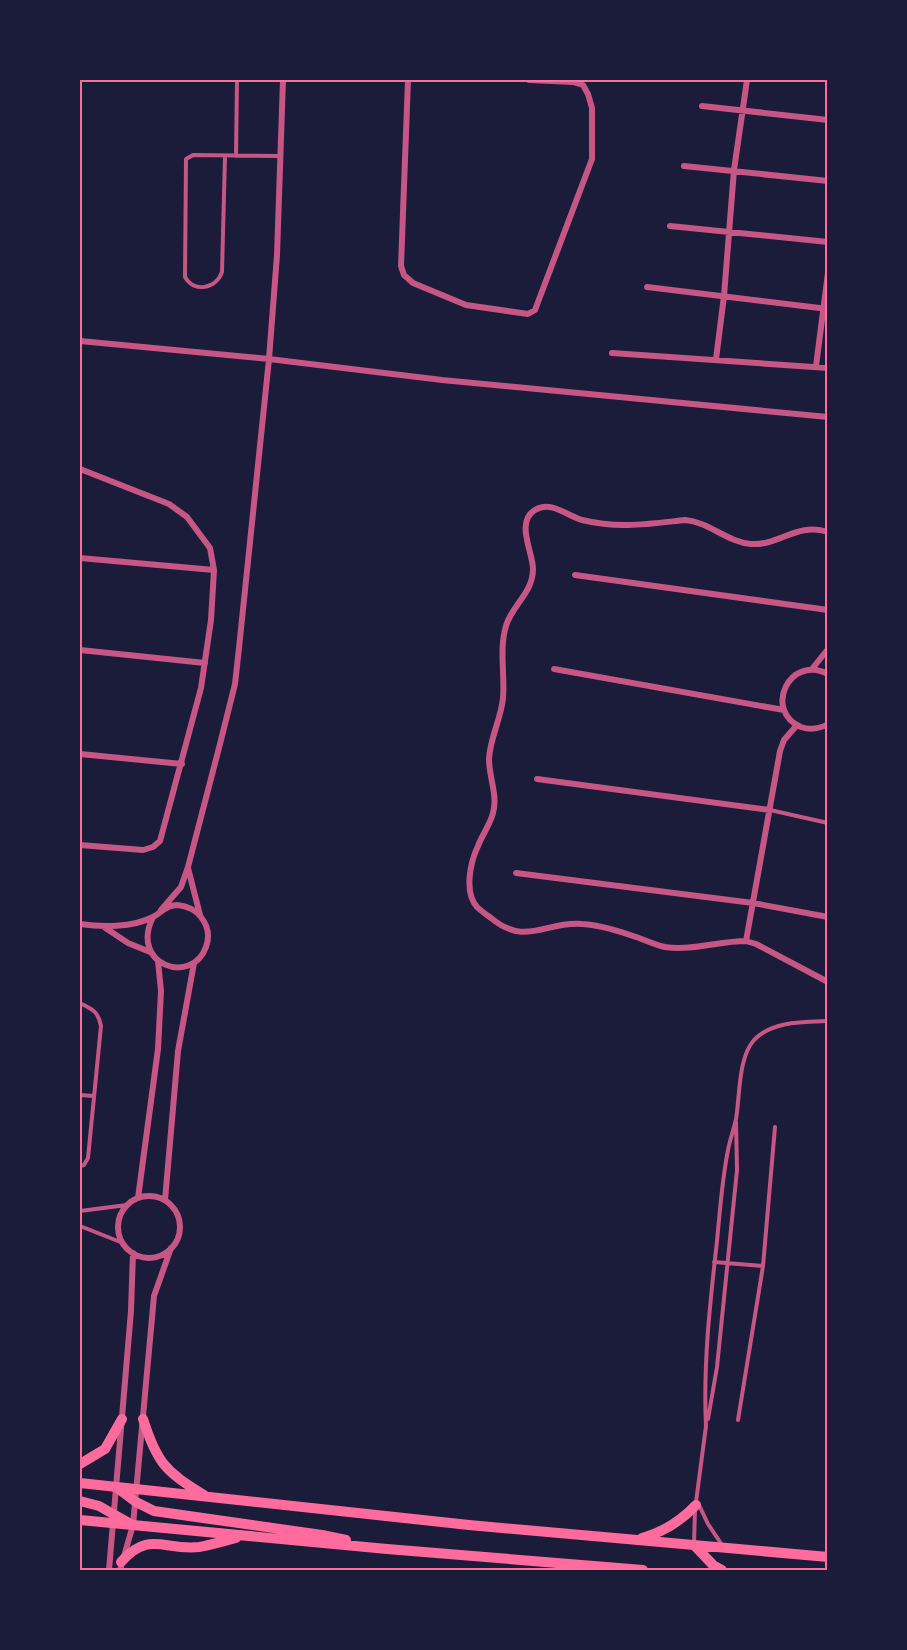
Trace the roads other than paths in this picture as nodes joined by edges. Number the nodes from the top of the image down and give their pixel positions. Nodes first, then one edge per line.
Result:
1 (237, 80) edge
2 (283, 80) edge
3 (408, 80) edge
4 (529, 80) edge
5 (747, 80) edge
6 (702, 106) dead end
7 (744, 112) junction
8 (828, 120) edge
9 (225, 156) junction
10 (236, 156) junction
11 (280, 156) junction
12 (684, 166) dead end
13 (734, 170) junction
14 (828, 181) edge
15 (670, 226) dead end
16 (730, 232) junction
17 (828, 243) edge
18 (828, 273) edge
19 (647, 287) dead end
20 (724, 296) junction
21 (825, 308) edge
22 (80, 341) edge
23 (612, 353) dead end
24 (716, 359) junction
25 (269, 360) junction
26 (816, 366) junction
27 (828, 368) edge
28 (828, 417) edge
29 (80, 469) edge
30 (828, 532) edge
31 (80, 558) edge
32 (214, 570) junction
33 (575, 574) dead end
34 (828, 610) edge
35 (828, 649) edge
36 (80, 650) edge
37 (205, 663) junction
38 (554, 669) dead end
39 (812, 669) junction
40 (828, 674) edge
41 (784, 710) junction
42 (828, 724) edge
43 (797, 725) junction
44 (80, 754) edge
45 (182, 764) junction
46 (537, 779) dead end
47 (770, 810) junction
48 (828, 823) edge
49 (80, 845) edge
50 (188, 867) junction
51 (516, 873) dead end
52 (753, 903) junction
53 (161, 910) junction
54 (200, 915) junction
55 (153, 917) junction
56 (828, 917) edge
57 (80, 924) edge
58 (103, 927) junction
59 (746, 941) junction
60 (150, 952) junction
61 (158, 961) junction
62 (194, 963) junction
63 (828, 982) edge
64 (80, 1003) edge
65 (828, 1021) edge
66 (80, 1095) edge
67 (94, 1096) junction
68 (736, 1120) junction
69 (775, 1127) dead end
70 (80, 1166) edge
71 (138, 1197) junction
72 (165, 1200) junction
73 (127, 1205) junction
74 (80, 1211) edge
75 (80, 1226) edge
76 (123, 1243) junction
77 (171, 1248) junction
78 (133, 1253) junction
79 (714, 1262) junction
80 (728, 1263) junction
81 (763, 1266) junction
82 (122, 1419) junction
83 (143, 1419) junction
84 (738, 1420) dead end
85 (706, 1427) junction
86 (80, 1464) edge
87 (80, 1484) edge
88 (115, 1487) junction
89 (136, 1489) junction
90 (208, 1497) junction
91 (80, 1501) edge
92 (136, 1502) junction
93 (696, 1502) junction
94 (113, 1518) junction
95 (80, 1520) edge
96 (134, 1525) junction
97 (245, 1536) junction
98 (636, 1540) junction
99 (694, 1545) junction
100 (724, 1547) junction
101 (387, 1549) junction
102 (828, 1557) edge
103 (530, 1560) junction
104 (121, 1566) edge
105 (109, 1570) edge
106 (578, 1570) edge
107 (643, 1570) edge
108 (722, 1570) edge

1 - 10 lane
2 - 11 street
3 - 4 street
5 - 7 street
6 - 7 street
7 - 8 street
7 - 13 street
9 - 9 lane
9 - 10 lane
10 - 11 lane
11 - 25 street
12 - 13 street
13 - 14 street
13 - 16 street
15 - 16 street
16 - 17 street
16 - 20 street
18 - 21 street
19 - 20 street
20 - 21 street
20 - 24 street
21 - 26 street
22 - 25 street
23 - 24 street
24 - 26 street
25 - 28 street
25 - 50 street
26 - 27 street
29 - 32 street
30 - 59 street
31 - 32 street
32 - 37 street
33 - 34 street
35 - 39 street
36 - 37 street
37 - 45 street
38 - 41 street
39 - 40 street
39 - 41 street
41 - 43 street
42 - 43 street
43 - 47 street
44 - 45 street
45 - 49 street
46 - 47 street
47 - 48 lane
47 - 52 street
50 - 53 street
50 - 54 street
51 - 52 street
52 - 56 street
52 - 59 street
53 - 54 street
53 - 55 street
54 - 62 street
55 - 58 street
55 - 60 street
57 - 58 street
58 - 60 street
59 - 63 street
60 - 61 street
61 - 62 street
61 - 71 street
62 - 72 street
64 - 67 lane
65 - 68 lane
66 - 67 lane
67 - 70 lane
68 - 79 lane
68 - 80 lane
69 - 81 lane
71 - 72 street
71 - 73 street
72 - 77 street
73 - 74 lane
73 - 76 street
75 - 76 lane
76 - 78 street
77 - 78 street
77 - 83 street
78 - 82 street
79 - 80 lane
79 - 85 lane
80 - 81 lane
80 - 85 lane
81 - 84 lane
82 - 86 main road
82 - 88 street
83 - 89 street
83 - 90 main road
85 - 93 lane
87 - 88 main road
88 - 89 main road
88 - 92 main road
88 - 94 street
89 - 90 main road
89 - 92 street
90 - 98 main road
91 - 94 main road
92 - 96 street
92 - 101 main road
93 - 98 main road
93 - 99 lane
93 - 100 lane
94 - 95 main road
94 - 96 main road
94 - 105 street
96 - 97 main road
96 - 104 street
97 - 101 main road
97 - 104 main road
98 - 99 main road
99 - 100 main road
99 - 108 main road
100 - 102 main road
101 - 103 main road
103 - 106 lane
103 - 107 main road

